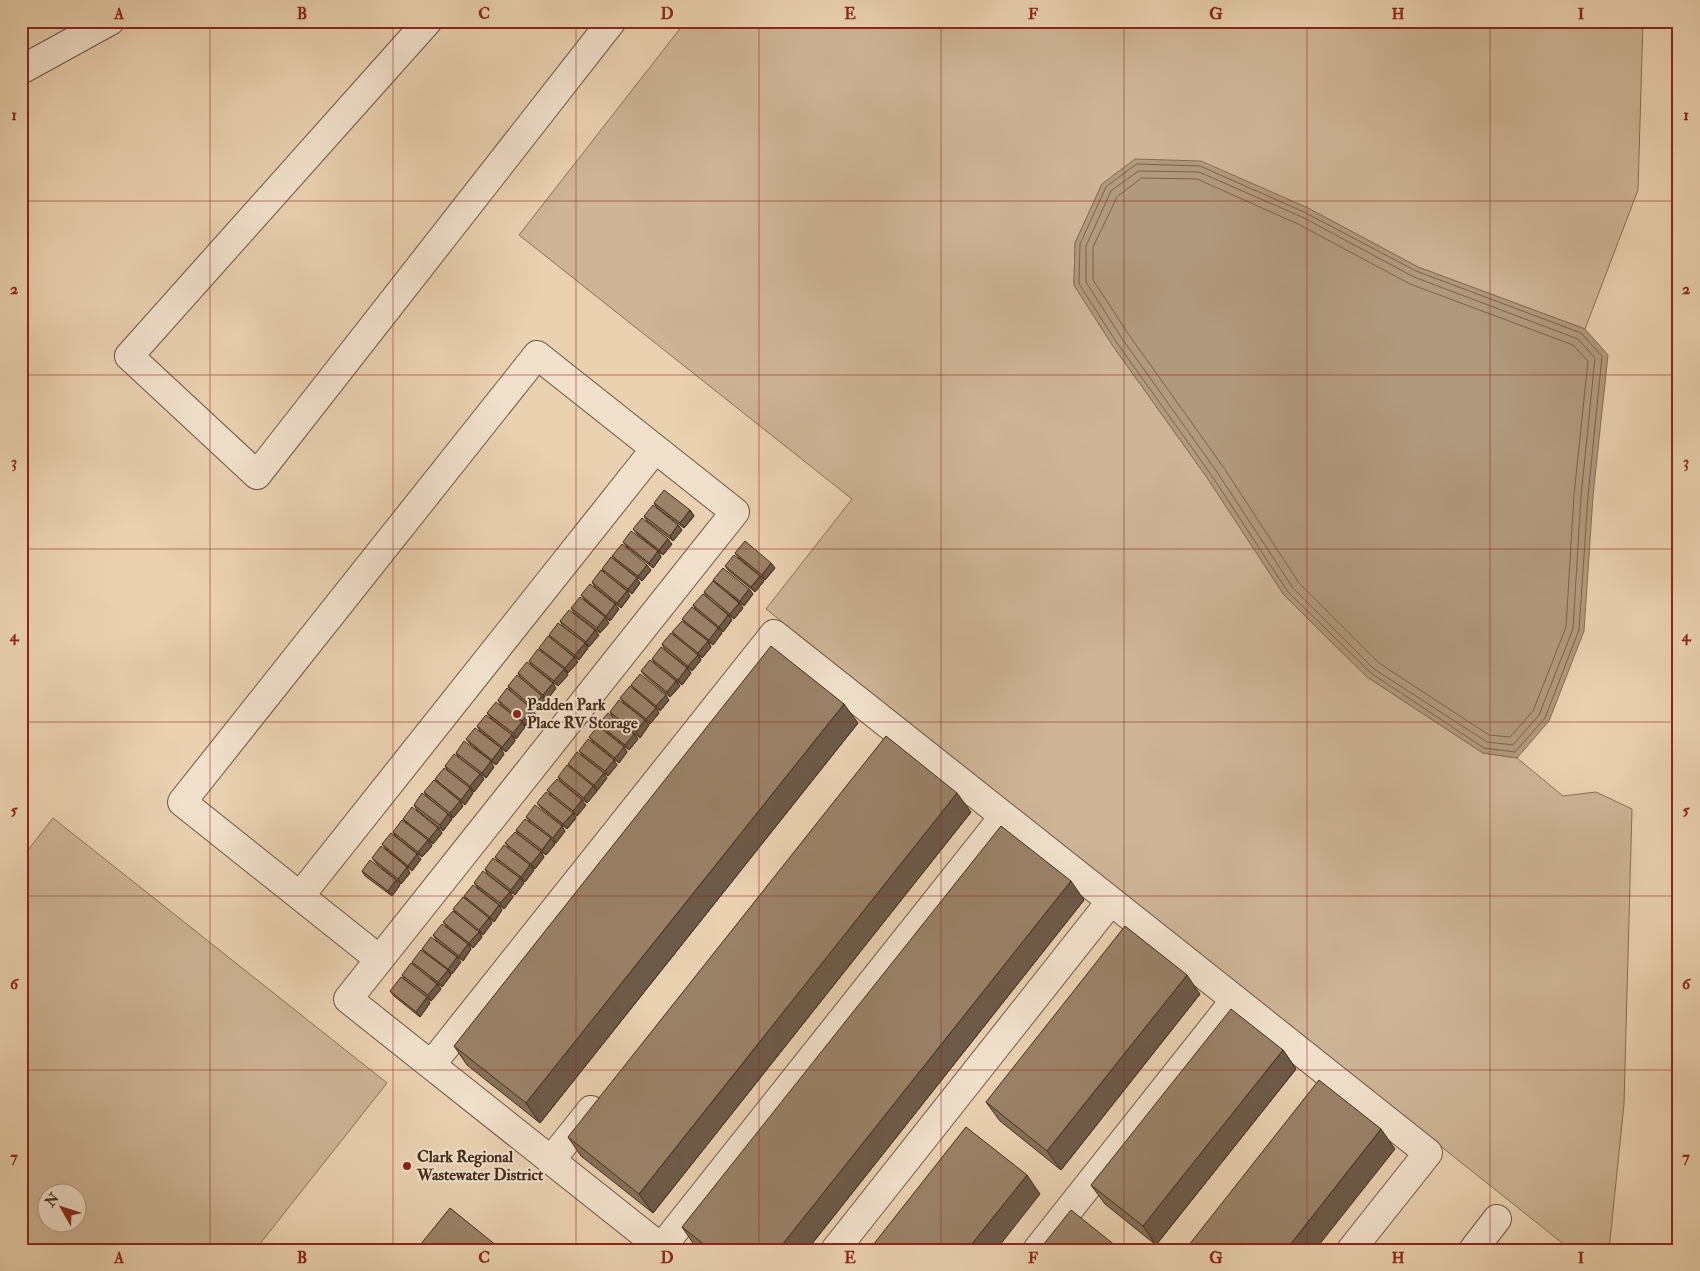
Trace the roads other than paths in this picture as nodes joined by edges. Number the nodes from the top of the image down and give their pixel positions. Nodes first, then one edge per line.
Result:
1 (110, 21) edge
2 (428, 21) edge
3 (612, 21) edge
4 (21, 70) edge
5 (655, 449) junction
6 (1004, 816) junction
7 (300, 896) junction
8 (1111, 902) junction
9 (379, 959) junction
10 (1236, 1000) junction
11 (431, 1065) junction
12 (606, 1091) edge
13 (551, 1160) junction
14 (1497, 1219) dead end
15 (663, 1249) edge
16 (835, 1250) edge
17 (1037, 1250) edge
18 (1351, 1250) edge
19 (1473, 1250) edge

1 - 4 lane
2 - 3 lane
5 - 7 lane
5 - 7 lane
5 - 9 lane
6 - 8 lane
6 - 11 lane
6 - 15 lane
7 - 9 lane
8 - 10 lane
8 - 16 lane
9 - 11 lane
10 - 17 lane
10 - 18 lane
11 - 13 lane
12 - 13 lane
13 - 15 lane
14 - 19 lane

